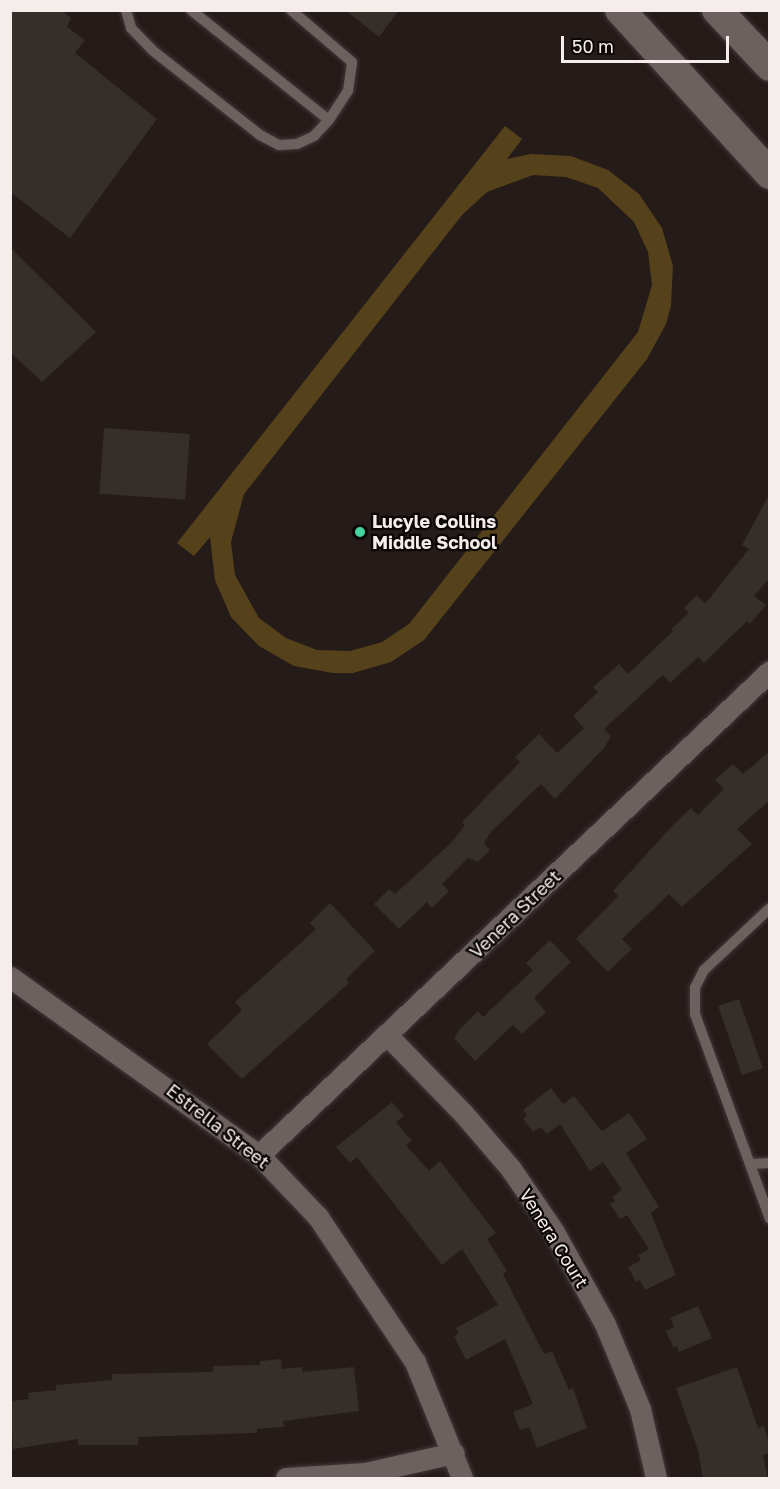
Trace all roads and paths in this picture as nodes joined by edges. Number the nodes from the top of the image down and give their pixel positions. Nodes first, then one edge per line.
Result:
1 (126, 10) edge
2 (191, 10) edge
3 (291, 10) edge
4 (717, 10) edge
5 (635, 16) edge
6 (770, 66) edge
7 (329, 120) junction
8 (770, 174) edge
9 (770, 671) edge
10 (768, 910) edge
11 (10, 977) edge
12 (388, 1036) junction
13 (259, 1155) junction
14 (770, 1163) edge
15 (750, 1164) junction
16 (770, 1219) edge
17 (454, 1453) junction
18 (286, 1479) edge
19 (462, 1479) edge
20 (656, 1479) edge

1 - 7 lane
2 - 7 lane
3 - 7 lane
4 - 6 main road
5 - 8 main road
9 - 12 street, Venera Street
10 - 15 lane
11 - 13 street, Estrella Street
12 - 13 street, Venera Street
12 - 20 street, Venera Court
13 - 17 street, Estrella Street
14 - 15 lane
15 - 16 lane
17 - 18 street
17 - 19 street, Estrella Street

